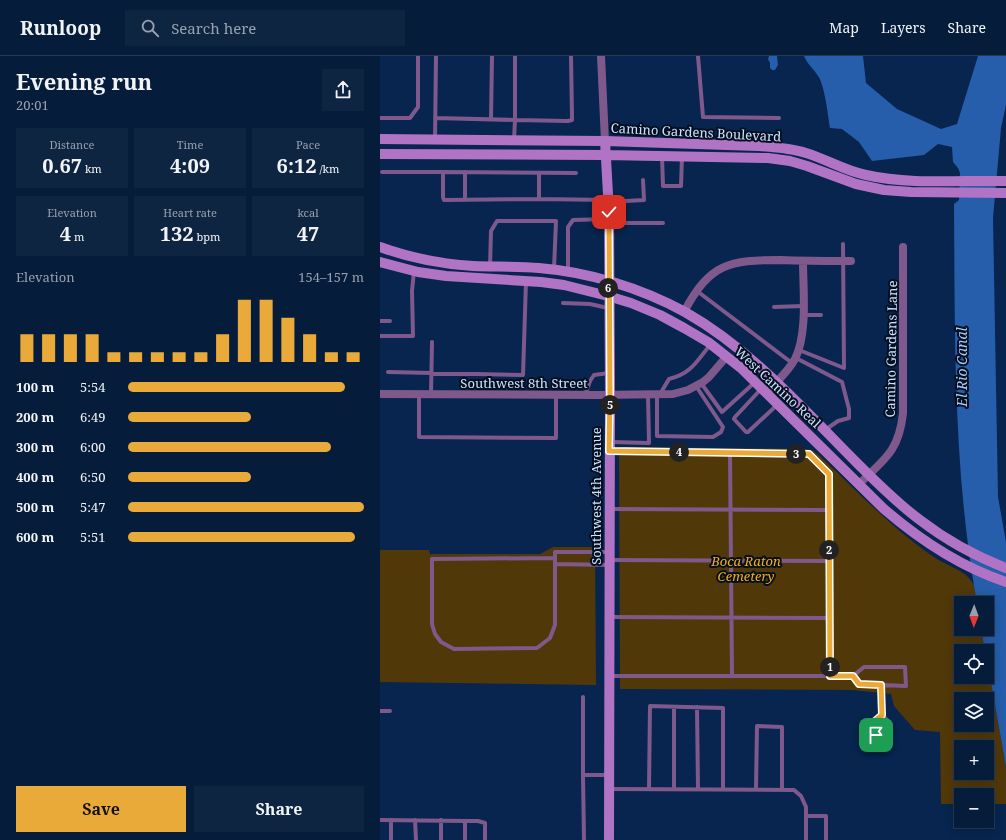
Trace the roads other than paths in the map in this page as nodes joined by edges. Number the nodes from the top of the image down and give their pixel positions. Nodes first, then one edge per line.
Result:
1 (418, 56) edge
2 (436, 56) edge
3 (492, 56) edge
4 (515, 56) edge
5 (571, 56) edge
6 (601, 56) edge
7 (698, 56) edge
8 (380, 118) edge
9 (436, 118) junction
10 (779, 118) dead end
11 (491, 119) junction
12 (515, 120) junction
13 (380, 139) edge
14 (404, 140) junction
15 (435, 140) junction
16 (514, 141) junction
17 (605, 141) junction
18 (673, 143) junction
19 (738, 146) junction
20 (380, 154) edge
21 (404, 154) junction
22 (605, 155) junction
23 (672, 156) junction
24 (738, 157) junction
25 (382, 172) dead end
26 (443, 172) junction
27 (465, 172) junction
28 (539, 173) junction
29 (576, 173) dead end
30 (643, 180) dead end
31 (900, 180) junction
32 (1002, 180) edge
33 (899, 192) junction
34 (1001, 193) edge
35 (539, 199) junction
36 (466, 200) junction
37 (608, 201) junction
38 (608, 221) junction
39 (664, 223) dead end
40 (843, 244) dead end
41 (903, 247) dead end
42 (382, 248) edge
43 (803, 260) junction
44 (847, 261) junction
45 (380, 262) edge
46 (490, 266) junction
47 (554, 270) junction
48 (414, 271) junction
49 (568, 272) junction
50 (526, 281) junction
51 (608, 281) junction
52 (696, 291) junction
53 (608, 296) junction
54 (563, 303) dead end
55 (803, 306) junction
56 (774, 307) dead end
57 (608, 308) junction
58 (684, 312) junction
59 (803, 315) junction
60 (821, 315) dead end
61 (380, 321) edge
62 (390, 321) dead end
63 (380, 336) edge
64 (432, 342) dead end
65 (711, 344) junction
66 (727, 356) junction
67 (795, 357) junction
68 (388, 372) dead end
69 (431, 373) junction
70 (609, 373) junction
71 (776, 382) junction
72 (698, 384) junction
73 (762, 387) junction
74 (380, 394) edge
75 (418, 394) junction
76 (431, 394) junction
77 (655, 394) junction
78 (556, 395) junction
79 (585, 395) junction
80 (610, 395) junction
81 (778, 403) junction
82 (824, 430) junction
83 (609, 447) junction
84 (730, 453) junction
85 (869, 475) junction
86 (859, 484) junction
87 (609, 509) junction
88 (731, 510) junction
89 (829, 510) junction
90 (555, 558) junction
91 (609, 559) junction
92 (732, 561) junction
93 (830, 561) junction
94 (555, 564) junction
95 (1006, 568) edge
96 (1006, 582) edge
97 (609, 617) junction
98 (732, 617) junction
99 (830, 618) junction
100 (609, 676) junction
101 (732, 676) junction
102 (830, 676) junction
103 (853, 676) junction
104 (881, 685) junction
105 (583, 697) dead end
106 (674, 707) junction
107 (697, 707) junction
108 (380, 711) edge
109 (390, 711) dead end
110 (882, 715) junction
111 (878, 736) dead end
112 (885, 737) dead end
113 (583, 775) junction
114 (609, 775) junction
115 (609, 789) junction
116 (649, 789) junction
117 (674, 789) junction
118 (698, 789) junction
119 (723, 789) junction
120 (756, 790) junction
121 (782, 790) junction
122 (806, 816) junction
123 (380, 820) edge
124 (391, 820) junction
125 (415, 820) junction
126 (440, 820) junction
127 (465, 821) junction
128 (391, 840) edge
129 (416, 840) edge
130 (440, 840) edge
131 (465, 840) edge
132 (485, 840) edge
133 (584, 840) edge
134 (609, 840) edge
135 (806, 840) edge
136 (826, 840) edge

1 - 8 lane
2 - 9 lane
3 - 11 lane
4 - 12 lane
5 - 12 lane
6 - 17 street, Southwest 4th Avenue
7 - 10 lane
9 - 11 lane
9 - 15 lane
11 - 12 lane
12 - 16 lane
13 - 14 street, Camino Gardens Boulevard
14 - 15 street, Camino Gardens Boulevard
14 - 21 street
15 - 16 street, Camino Gardens Boulevard
16 - 17 street, Camino Gardens Boulevard
17 - 18 street, Camino Gardens Boulevard
17 - 22 street, Southwest 4th Avenue
18 - 19 street, Camino Gardens Boulevard
18 - 23 street
19 - 24 street
19 - 31 street, Camino Gardens Boulevard
20 - 21 street, Camino Gardens Boulevard
21 - 22 street, Camino Gardens Boulevard
22 - 23 street, Camino Gardens Boulevard
22 - 37 street, Southwest 4th Avenue
23 - 23 lane
23 - 24 street, Camino Gardens Boulevard
24 - 33 street, Camino Gardens Boulevard
25 - 26 lane
26 - 27 lane
26 - 36 lane
27 - 28 lane
27 - 36 lane
28 - 29 lane
28 - 35 lane
30 - 37 lane
31 - 32 street, Camino Gardens Boulevard
31 - 33 street
33 - 34 street, Camino Gardens Boulevard
35 - 36 lane
35 - 37 lane
37 - 38 street, Southwest 4th Avenue
38 - 39 lane
38 - 49 lane
38 - 51 street, Southwest 4th Avenue
40 - 44 lane
41 - 85 street, Camino Gardens Lane
42 - 45 street
42 - 46 street, West Camino Real
43 - 44 street
43 - 52 street
43 - 55 street
44 - 67 lane
45 - 48 street, West Camino Real
46 - 47 street, West Camino Real
46 - 47 lane
47 - 49 street, West Camino Real
48 - 50 street, West Camino Real
48 - 63 lane
49 - 51 street, West Camino Real
50 - 53 street, West Camino Real
50 - 69 lane
51 - 53 street, Southwest 4th Avenue
51 - 58 street, West Camino Real
52 - 58 street
52 - 67 lane
53 - 57 street, Southwest 4th Avenue
53 - 65 street, West Camino Real
54 - 57 lane
55 - 56 lane
55 - 59 street
57 - 70 street, Southwest 4th Avenue
58 - 71 street, West Camino Real
59 - 60 lane
59 - 67 street
61 - 62 lane
64 - 69 lane
65 - 66 street, West Camino Real
65 - 77 lane
66 - 72 street, Southwest 8th Street
66 - 73 street, West Camino Real
67 - 71 street
67 - 82 lane
68 - 69 lane
69 - 76 lane
70 - 79 lane
70 - 80 street, Southwest 4th Avenue
71 - 73 street
71 - 82 street, West Camino Real
72 - 73 lane
72 - 77 street, Southwest 8th Street
72 - 77 lane
73 - 81 street, West Camino Real
73 - 81 lane
74 - 75 street, Southwest 8th Street
75 - 76 street, Southwest 8th Street
75 - 78 lane
76 - 78 street, Southwest 8th Street
77 - 80 street, Southwest 8th Street
77 - 83 lane
78 - 79 street, Southwest 8th Street
79 - 80 street, Southwest 8th Street
80 - 83 street, Southwest 4th Avenue
81 - 86 street, West Camino Real
82 - 85 street, West Camino Real
83 - 84 lane
83 - 87 street, Southwest 4th Avenue
84 - 88 lane
84 - 89 lane
85 - 86 street, Camino Gardens Lane
85 - 95 street, West Camino Real
86 - 96 street, West Camino Real
87 - 88 lane
87 - 91 street, Southwest 4th Avenue
88 - 89 lane
88 - 92 lane
89 - 93 lane
90 - 91 lane
90 - 94 lane
90 - 94 lane
91 - 92 lane
91 - 94 lane
91 - 97 street, Southwest 4th Avenue
92 - 93 lane
92 - 98 lane
93 - 99 lane
97 - 98 lane
97 - 100 street, Southwest 4th Avenue
98 - 99 lane
98 - 101 lane
99 - 102 lane
100 - 101 lane
100 - 114 street, Southwest 4th Avenue
101 - 102 lane
102 - 103 lane
103 - 104 lane
103 - 104 lane
104 - 110 lane
105 - 113 lane
106 - 107 lane
106 - 116 lane
106 - 117 lane
107 - 118 lane
107 - 119 lane
108 - 109 lane
110 - 111 lane
110 - 112 lane
113 - 114 lane
113 - 133 lane
114 - 115 street, Southwest 4th Avenue
115 - 116 lane
115 - 134 street, Southwest 4th Avenue
116 - 117 lane
117 - 118 lane
118 - 119 lane
119 - 120 lane
120 - 121 lane
120 - 121 lane
121 - 122 lane
122 - 135 lane
122 - 136 lane
123 - 124 lane
124 - 125 lane
124 - 128 lane
125 - 126 lane
125 - 129 lane
126 - 127 lane
126 - 130 lane
127 - 131 lane
127 - 132 lane

